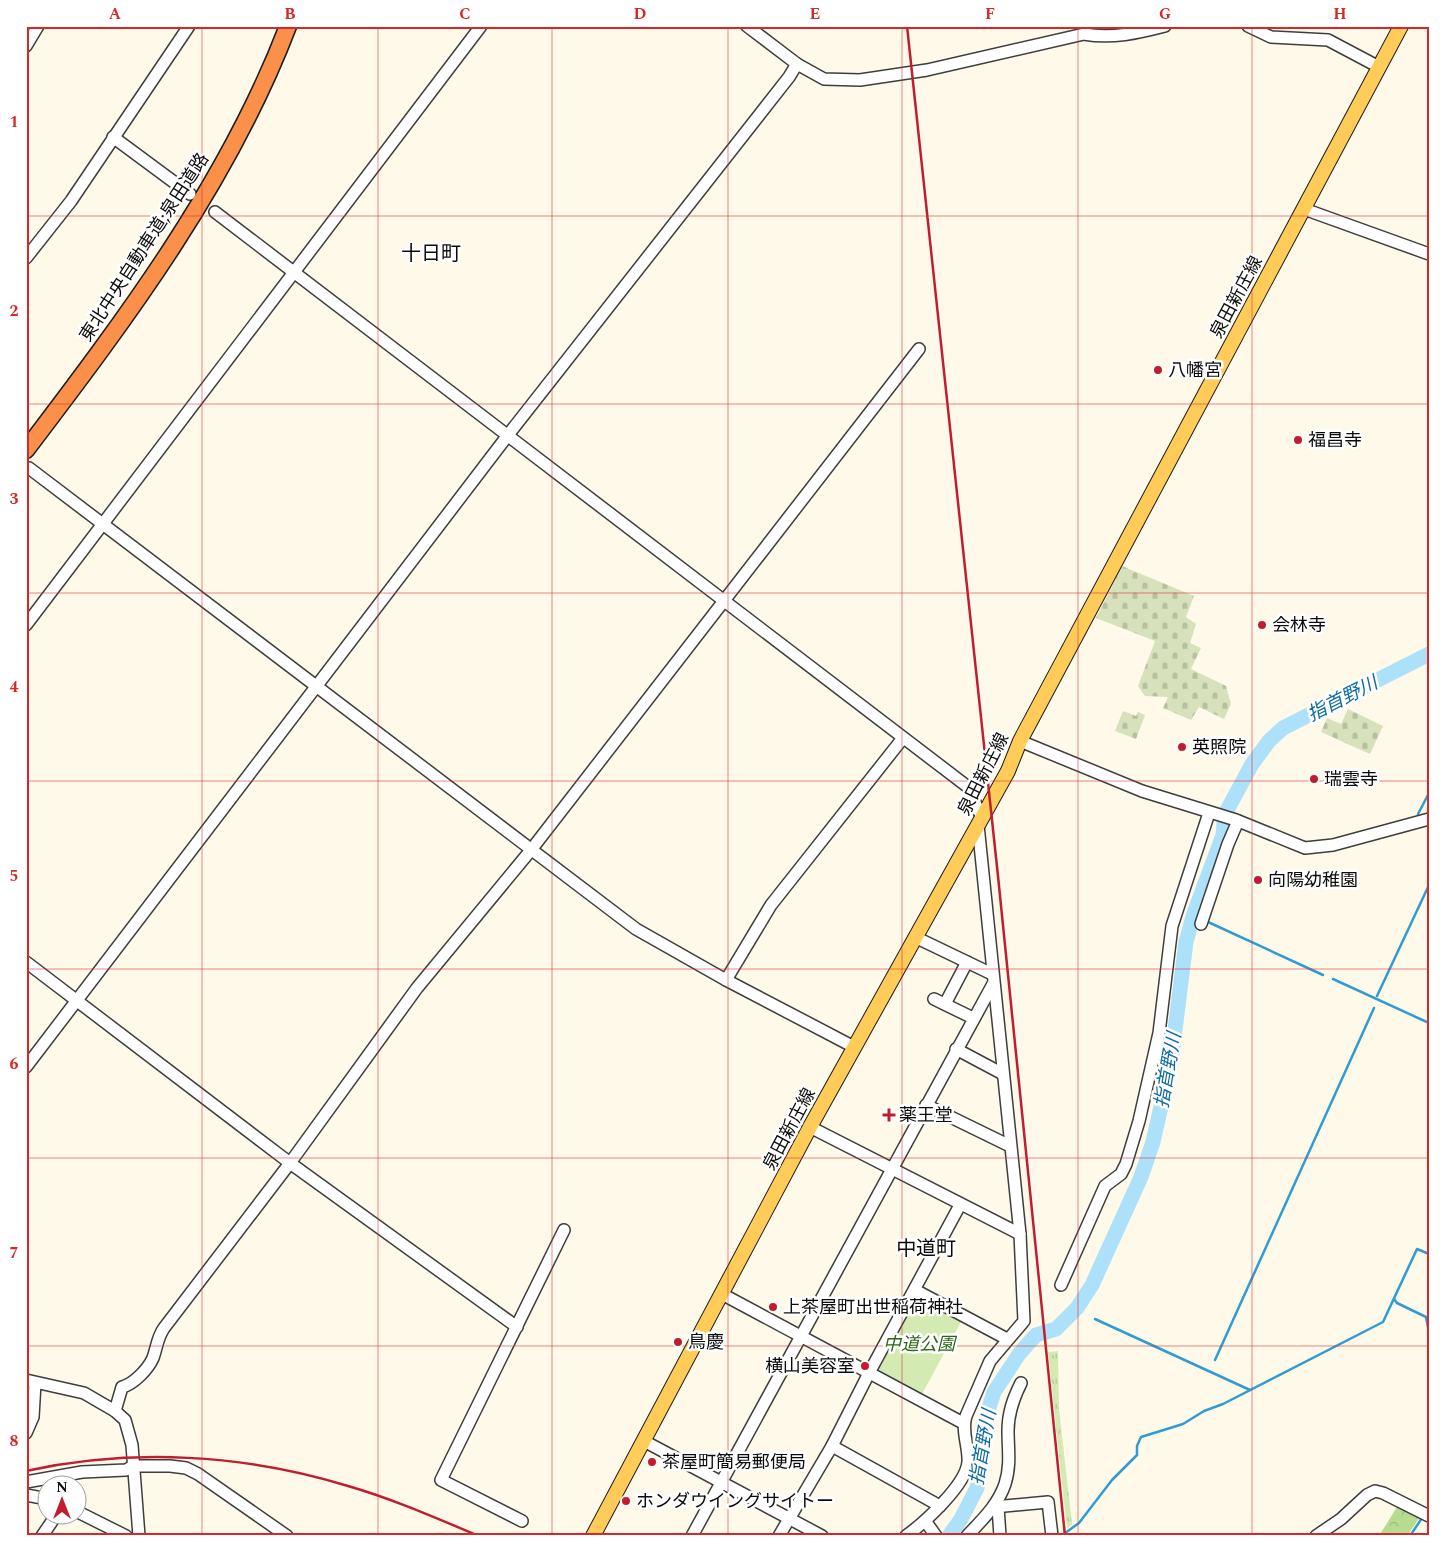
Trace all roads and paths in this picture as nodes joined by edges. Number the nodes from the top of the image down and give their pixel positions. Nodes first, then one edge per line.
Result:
1 (38, 26) edge
2 (189, 26) edge
3 (288, 26) edge
4 (481, 26) edge
5 (747, 26) edge
6 (1165, 26) edge
7 (1248, 26) edge
8 (1401, 26) edge
9 (1093, 31) edge
10 (26, 46) edge
11 (796, 64) junction
12 (1379, 67) junction
13 (113, 137) junction
14 (190, 194) dead end
15 (1304, 209) junction
16 (215, 212) dead end
17 (1429, 254) edge
18 (26, 258) edge
19 (296, 272) junction
20 (919, 349) dead end
21 (508, 436) junction
22 (26, 450) edge
23 (29, 468) dead end
24 (104, 523) junction
25 (725, 600) junction
26 (26, 625) edge
27 (318, 687) junction
28 (903, 738) junction
29 (1020, 741) junction
30 (1210, 813) junction
31 (1429, 819) edge
32 (1237, 820) junction
33 (980, 821) junction
34 (531, 850) junction
35 (1201, 924) dead end
36 (915, 937) junction
37 (26, 962) edge
38 (967, 962) junction
39 (992, 979) junction
40 (726, 980) junction
41 (934, 999) dead end
42 (77, 1000) junction
43 (945, 1004) junction
44 (973, 1018) junction
45 (854, 1047) junction
46 (956, 1049) junction
47 (26, 1067) edge
48 (1003, 1074) junction
49 (926, 1105) junction
50 (810, 1127) junction
51 (1010, 1146) junction
52 (290, 1163) junction
53 (890, 1168) junction
54 (960, 1205) junction
55 (564, 1230) dead end
56 (1020, 1234) junction
57 (1061, 1285) dead end
58 (915, 1290) junction
59 (722, 1294) junction
60 (517, 1327) junction
61 (801, 1336) junction
62 (1007, 1339) junction
63 (869, 1372) junction
64 (30, 1381) edge
65 (1021, 1383) dead end
66 (115, 1411) junction
67 (963, 1423) junction
68 (26, 1432) edge
69 (644, 1441) junction
70 (832, 1446) junction
71 (133, 1466) junction
72 (722, 1480) junction
73 (26, 1482) edge
74 (940, 1506) junction
75 (996, 1507) junction
76 (1429, 1516) edge
77 (88, 1517) edge
78 (789, 1518) junction
79 (522, 1521) dead end
80 (926, 1522) junction
81 (50, 1524) edge
82 (42, 1536) edge
83 (126, 1536) edge
84 (139, 1536) edge
85 (287, 1536) edge
86 (594, 1536) edge
87 (692, 1536) edge
88 (779, 1536) edge
89 (822, 1536) edge
90 (906, 1536) edge
91 (936, 1536) edge
92 (967, 1536) edge
93 (1000, 1536) edge
94 (1052, 1536) edge
95 (1316, 1536) edge

1 - 10 street
2 - 13 street
3 - 22 highway, 東北中央自動車道;泉田道路
4 - 19 street
5 - 11 street
6 - 9 street
7 - 12 street
8 - 12 main road, 泉田新庄線
9 - 11 street
11 - 21 street
12 - 15 main road, 泉田新庄線
13 - 14 street
13 - 18 street
15 - 17 street
15 - 29 main road, 泉田新庄線
16 - 19 street
19 - 21 street
19 - 24 street
20 - 25 street
21 - 25 street
21 - 27 street
23 - 24 street
24 - 26 street
24 - 27 street
25 - 28 street
25 - 34 street
27 - 34 street
27 - 42 street
28 - 33 street
28 - 40 street
29 - 30 street
29 - 33 main road, 泉田新庄線
30 - 32 street
30 - 57 street
31 - 32 street
32 - 35 street
33 - 36 main road, 泉田新庄線
33 - 39 street
34 - 40 street
34 - 52 street
36 - 38 street
36 - 45 main road, 泉田新庄線
37 - 42 street
38 - 39 street
38 - 43 street
39 - 44 street
39 - 48 street
40 - 45 street
41 - 43 street
42 - 47 street
42 - 52 street
43 - 44 street
44 - 46 street
45 - 50 main road, 泉田新庄線
46 - 48 street
46 - 49 street
48 - 51 street
49 - 51 street
49 - 53 street
50 - 53 street
50 - 59 main road, 泉田新庄線
51 - 56 street
52 - 60 street
52 - 66 street
53 - 54 street
53 - 61 street
54 - 56 street
54 - 58 street
55 - 60 street
56 - 62 street
58 - 62 street
58 - 63 street
59 - 61 street
59 - 69 main road, 泉田新庄線
60 - 79 street
61 - 63 street
61 - 72 street
62 - 67 street
63 - 67 street
63 - 70 street
64 - 66 street
64 - 68 street
65 - 75 street
66 - 71 street
67 - 74 street
69 - 72 street
69 - 86 main road, 泉田新庄線
70 - 74 street
70 - 78 street
71 - 73 street
71 - 84 street
71 - 85 street
72 - 78 street
72 - 87 street
74 - 80 street
75 - 92 street
75 - 93 street
75 - 94 street
76 - 95 street
77 - 83 street
78 - 88 street
78 - 89 street
80 - 90 street
80 - 91 street
81 - 82 street

